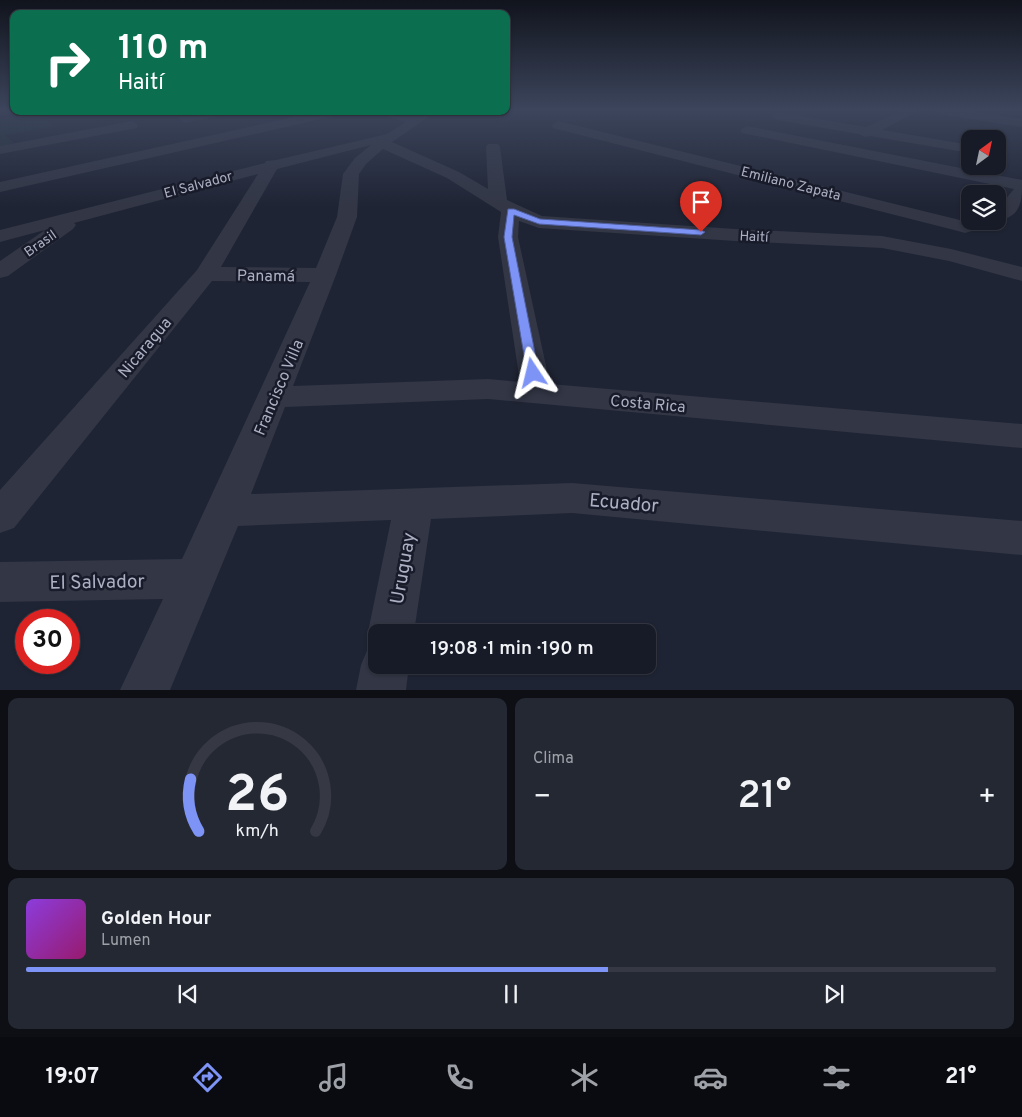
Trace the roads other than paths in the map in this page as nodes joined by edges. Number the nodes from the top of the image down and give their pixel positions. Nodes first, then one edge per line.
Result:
1 (41, 142) edge
2 (162, 142) edge
3 (198, 142) edge
4 (343, 142) edge
5 (381, 142) edge
6 (420, 142) edge
7 (620, 142) edge
8 (807, 142) edge
9 (850, 142) edge
10 (928, 142) edge
11 (493, 147) dead end
12 (172, 148) junction
13 (961, 148) edge
14 (840, 149) junction
15 (0, 150) edge
16 (272, 164) junction
17 (1021, 184) edge
18 (7, 186) edge
19 (504, 207) junction
20 (1006, 209) edge
21 (80, 215) junction
22 (0, 236) edge
23 (963, 237) edge
24 (1022, 265) edge
25 (0, 272) edge
26 (206, 274) junction
27 (1022, 274) edge
28 (325, 276) junction
29 (537, 393) junction
30 (273, 397) junction
31 (1022, 436) edge
32 (414, 503) junction
33 (225, 511) junction
34 (0, 517) edge
35 (1022, 538) edge
36 (194, 579) junction
37 (0, 582) edge
38 (392, 624) edge
39 (384, 674) edge
40 (145, 690) edge
41 (381, 690) edge

1 - 15 street
2 - 12 street
3 - 12 street
4 - 16 street, El Salvador
5 - 28 street, Francisco Villa
6 - 19 street, Haití
7 - 23 street, Emiliano Zapata
8 - 14 street
9 - 14 street
10 - 13 street
11 - 19 street
12 - 18 street
14 - 17 street
16 - 21 street, El Salvador
16 - 26 street, Nicaragua
17 - 20 street
19 - 23 street, Haití
19 - 29 street
21 - 22 street, El Salvador
21 - 25 street, Brasil
23 - 24 street
23 - 27 street, Haití
26 - 28 street, Panamá
26 - 34 street, Nicaragua
28 - 30 street, Francisco Villa
29 - 30 street, Costa Rica
29 - 31 street, Costa Rica
30 - 33 street, Francisco Villa
32 - 33 street, Ecuador
32 - 35 street, Ecuador
32 - 38 street, Uruguay
33 - 36 street, Francisco Villa
36 - 37 street, El Salvador
36 - 40 street, Francisco Villa
39 - 41 street

